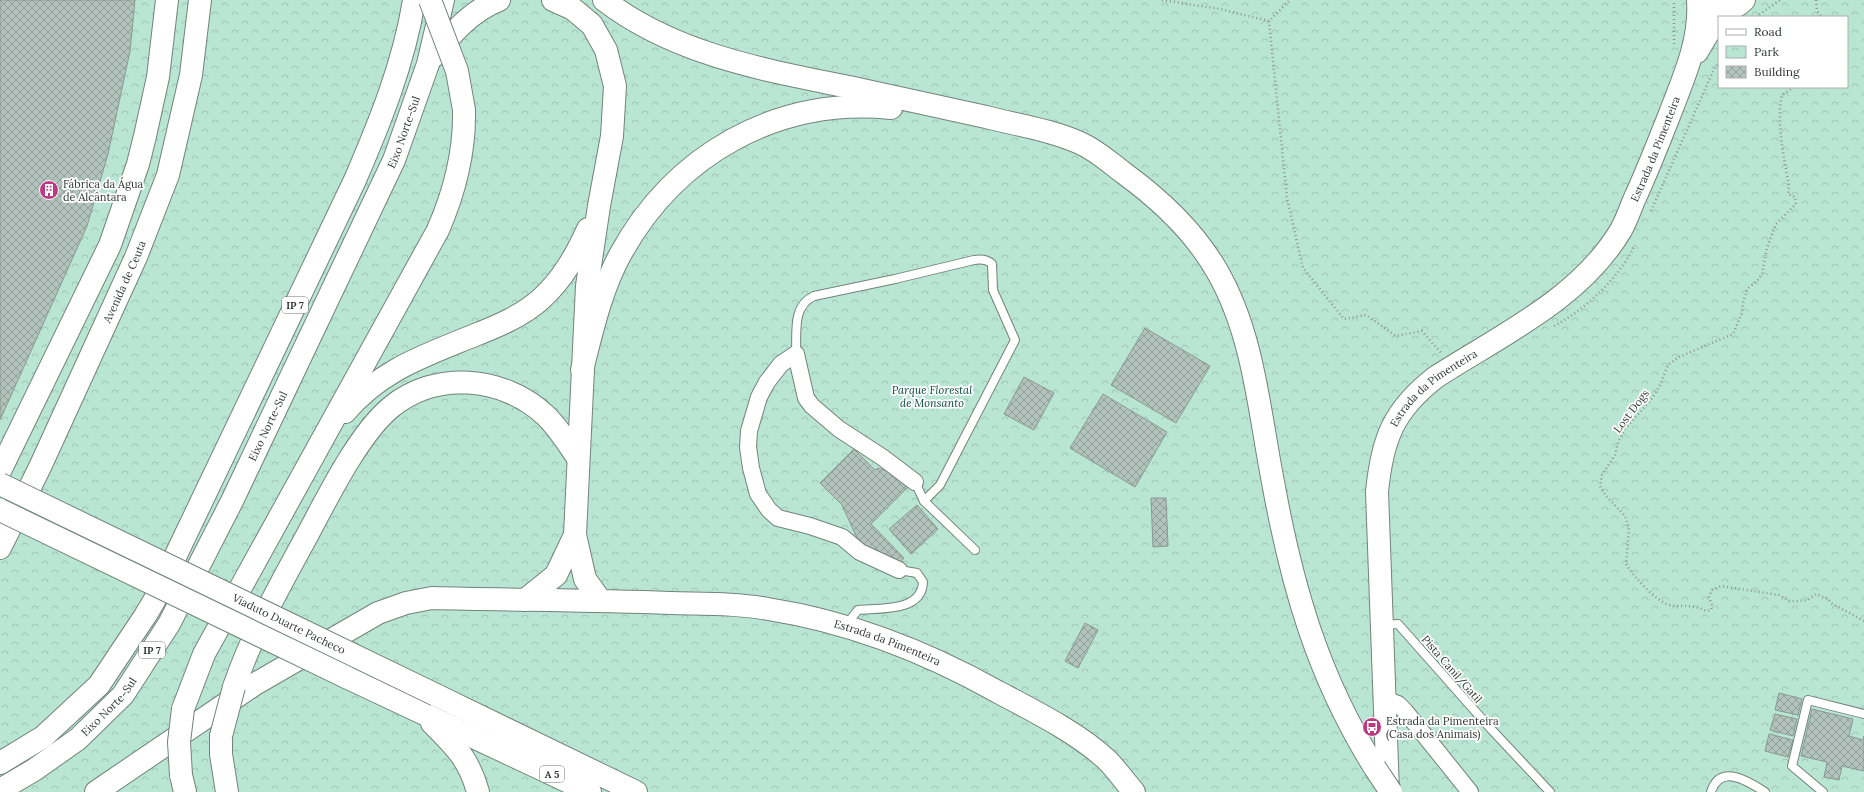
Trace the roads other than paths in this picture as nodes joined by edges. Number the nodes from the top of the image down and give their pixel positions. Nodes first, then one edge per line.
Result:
1 (414, 0) edge
2 (430, 0) edge
3 (443, 0) edge
4 (499, 0) edge
5 (553, 0) edge
6 (604, 0) edge
7 (1698, 0) edge
8 (1703, 0) edge
9 (167, 6) edge
10 (199, 6) edge
11 (1734, 8) edge
12 (1718, 21) edge
13 (428, 64) junction
14 (1688, 66) junction
15 (1123, 172) junction
16 (599, 206) junction
17 (796, 354) junction
18 (582, 370) junction
19 (322, 439) junction
20 (578, 458) junction
21 (0, 471) edge
22 (915, 482) joint
23 (0, 484) edge
24 (924, 501) junction
25 (0, 510) edge
26 (575, 535) junction
27 (0, 548) edge
28 (975, 550) dead end
29 (899, 570) joint
30 (524, 600) junction
31 (600, 600) junction
32 (845, 625) junction
33 (1382, 625) junction
34 (1384, 699) junction
35 (421, 713) junction
36 (1864, 714) edge
37 (0, 763) edge
38 (578, 764) junction
39 (183, 783) edge
40 (0, 790) edge
41 (96, 792) edge
42 (227, 792) edge
43 (478, 792) edge
44 (590, 792) edge
45 (636, 792) edge
46 (650, 792) edge
47 (1134, 792) edge
48 (1388, 792) edge
49 (1391, 792) edge
50 (1470, 792) edge
51 (1550, 792) edge
52 (1710, 792) edge
53 (1765, 792) edge
54 (1823, 792) edge

1 - 37 main road, Eixo Norte-Sul / IP 7
2 - 19 main road, bridge
3 - 13 main road, Eixo Norte-Sul / IP 7
4 - 13 main road
5 - 16 main road
6 - 15 main road
7 - 14 main road, Estrada da Pimenteira
8 - 11 main road
9 - 10 main road
9 - 21 main road
10 - 27 main road, Avenida de Ceuta
12 - 14 main road, Estrada da Pimenteira
13 - 40 main road, Eixo Norte-Sul / IP 7
14 - 33 main road, Estrada da Pimenteira
15 - 18 main road
15 - 49 main road, bridge
16 - 18 main road
16 - 19 main road
17 - 22 street
17 - 24 lane
17 - 29 street
18 - 20 main road
19 - 39 main road, bridge
20 - 26 main road
20 - 42 main road, bridge
22 - 24 lane
23 - 38 main road, Viaduto Duarte Pacheco, bridge
24 - 28 lane
25 - 35 main road, Viaduto Duarte Pacheco, bridge
26 - 30 main road
26 - 31 main road
29 - 32 lane
30 - 31 main road, Estrada da Pimenteira
30 - 41 main road, Estrada da Pimenteira
31 - 32 main road, Estrada da Pimenteira
32 - 47 main road, Estrada da Pimenteira
33 - 34 main road, Estrada da Pimenteira
33 - 51 lane, Pista Canil/Gatil
34 - 48 main road, Estrada da Pimenteira
34 - 50 street
35 - 43 main road
35 - 44 main road, Viaduto Duarte Pacheco / A 5
36 - 54 lane
38 - 45 main road, A 5
38 - 46 main road
52 - 53 lane

